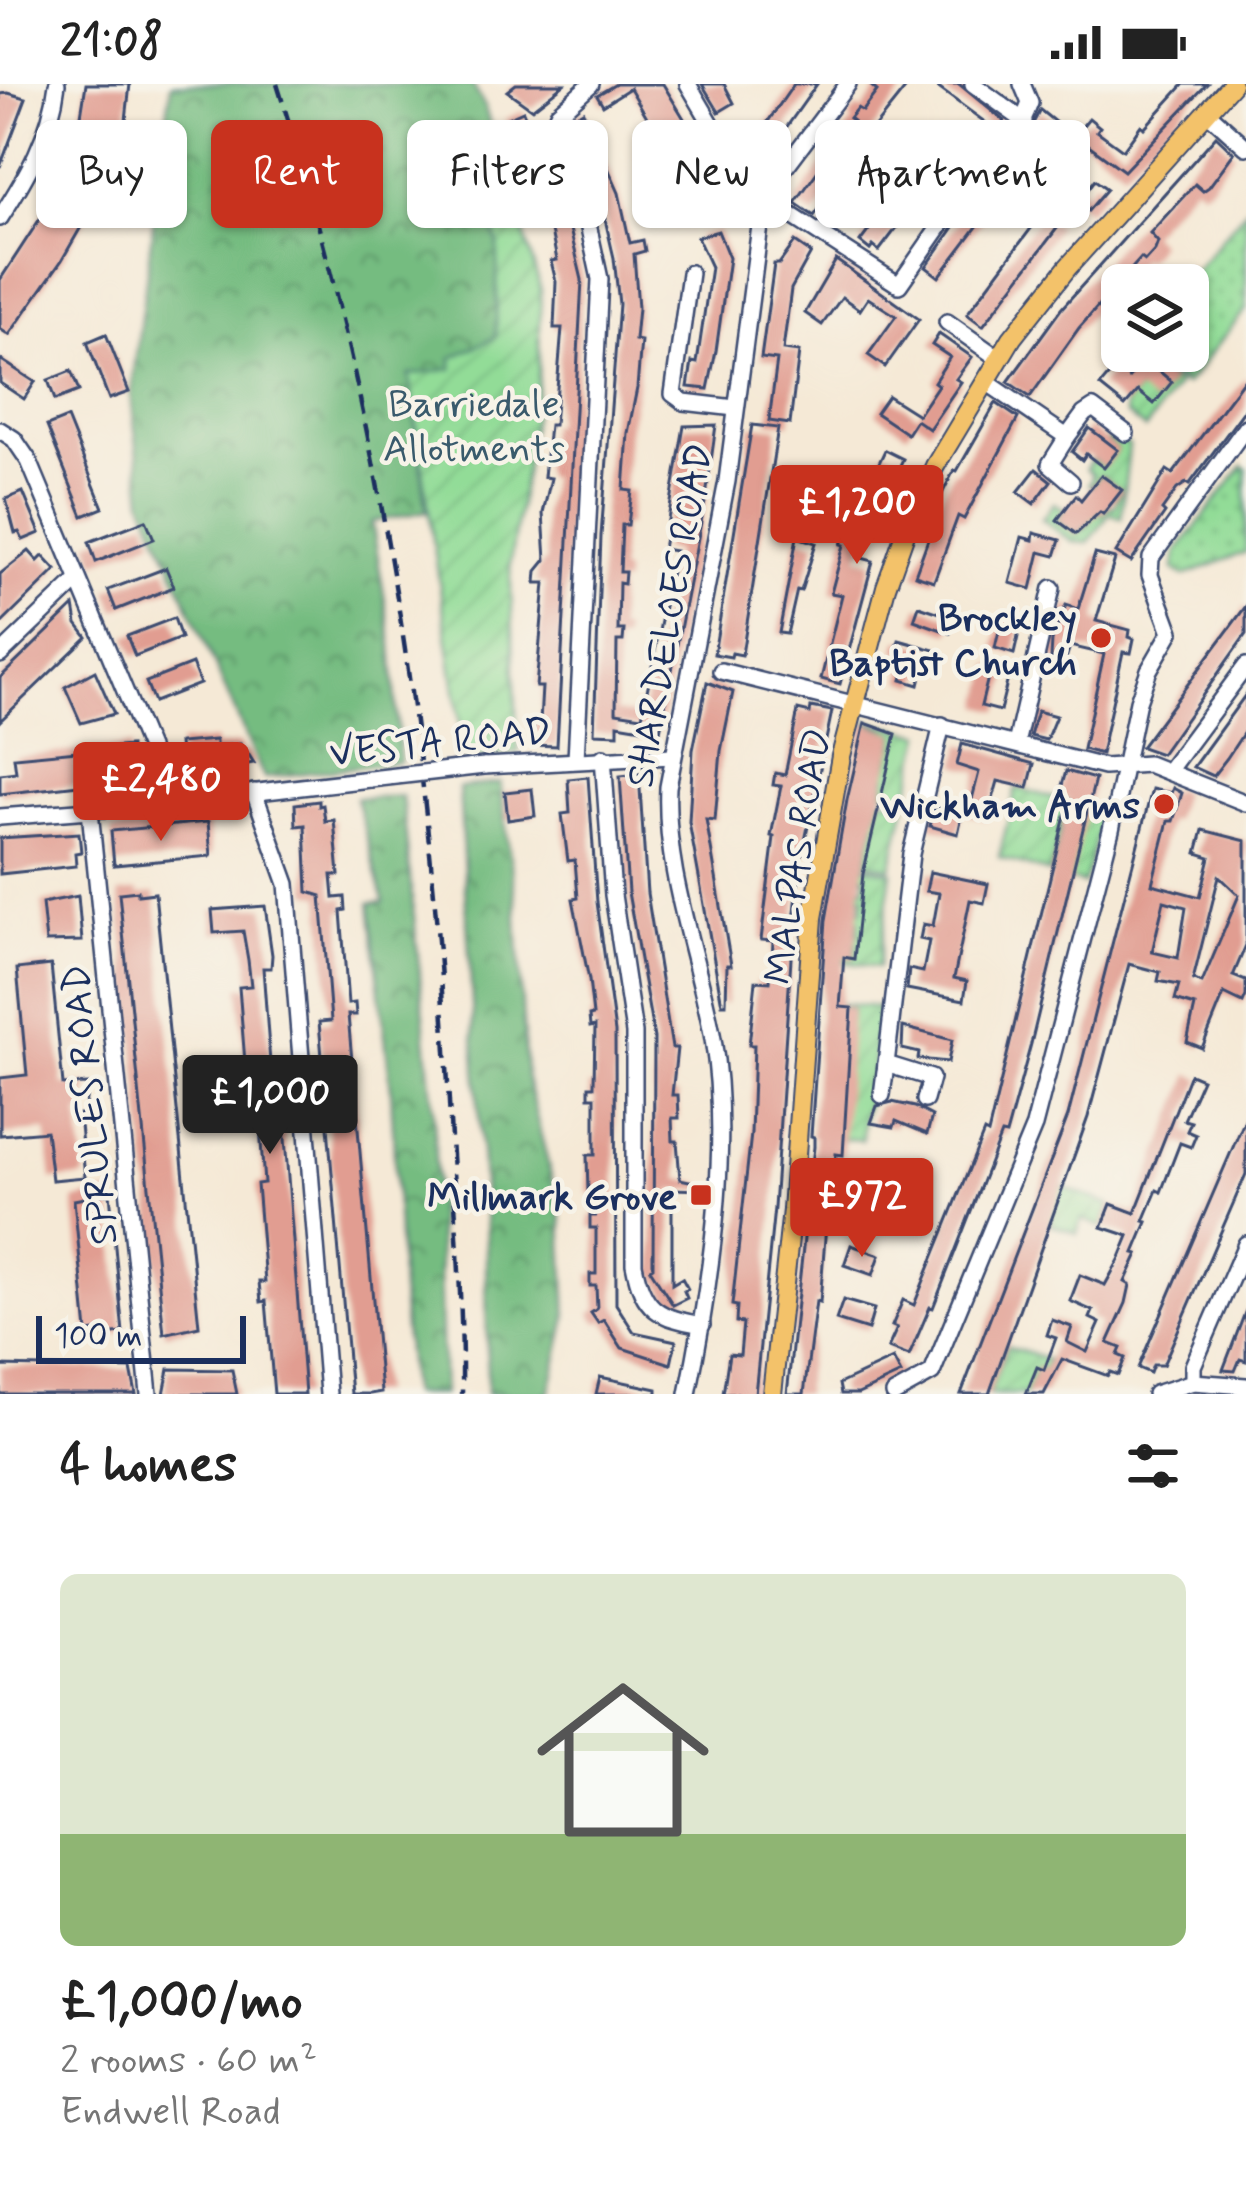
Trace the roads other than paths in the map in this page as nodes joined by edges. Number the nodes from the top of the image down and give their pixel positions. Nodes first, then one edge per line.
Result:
1 (57, 84) edge
2 (591, 84) edge
3 (688, 84) edge
4 (848, 84) edge
5 (973, 84) edge
6 (1022, 84) edge
7 (1232, 84) edge
8 (1208, 112) junction
9 (708, 120) edge
10 (1023, 120) edge
11 (1024, 120) edge
12 (1246, 147) edge
13 (791, 159) edge
14 (791, 217) edge
15 (0, 218) edge
16 (762, 228) edge
17 (939, 228) edge
18 (690, 273) dead end
19 (947, 322) dead end
20 (998, 358) junction
21 (985, 381) junction
22 (736, 408) junction
23 (1246, 428) edge
24 (0, 430) edge
25 (1126, 433) dead end
26 (1067, 436) junction
27 (1071, 482) dead end
28 (76, 581) junction
29 (1052, 588) dead end
30 (0, 655) edge
31 (1246, 666) edge
32 (721, 671) dead end
33 (854, 702) junction
34 (942, 725) junction
35 (1016, 744) junction
36 (603, 757) junction
37 (672, 757) junction
38 (576, 759) junction
39 (1127, 766) junction
40 (1168, 771) junction
41 (254, 791) junction
42 (172, 801) junction
43 (1246, 803) edge
44 (90, 811) junction
45 (0, 817) edge
46 (886, 1064) junction
47 (882, 1094) dead end
48 (925, 1100) dead end
49 (1246, 1244) edge
50 (702, 1325) junction
51 (1193, 1382) junction
52 (1246, 1387) edge
53 (922, 1388) edge
54 (149, 1394) edge
55 (328, 1394) edge
56 (688, 1394) edge
57 (772, 1394) edge
58 (894, 1394) edge
59 (1155, 1394) edge

1 - 15 street
2 - 38 street
3 - 9 street
4 - 13 street, SHARDELOES ROAD
5 - 10 street
6 - 11 street
7 - 8 main road, MALPAS ROAD
8 - 12 street
8 - 20 main road, MALPAS ROAD
14 - 17 street
16 - 22 street, SHARDELOES ROAD
18 - 22 street
19 - 20 street
20 - 21 main road, MALPAS ROAD
21 - 26 street
21 - 33 main road, MALPAS ROAD
22 - 37 street, SHARDELOES ROAD
23 - 39 street
24 - 28 street
25 - 26 street
26 - 27 street
28 - 30 street
28 - 42 street
29 - 35 street
31 - 40 street
32 - 33 street
33 - 34 street
33 - 57 main road, MALPAS ROAD
34 - 35 street
34 - 46 street
35 - 39 street
36 - 37 street, VESTA ROAD
36 - 38 street, VESTA ROAD
36 - 50 street
37 - 50 street, SHARDELOES ROAD
38 - 41 street, VESTA ROAD, bridge
39 - 40 street
39 - 53 street
40 - 43 street
41 - 42 street, VESTA ROAD
41 - 55 street
42 - 44 street, VESTA ROAD
44 - 45 street, VESTA ROAD
44 - 54 street, SPRULES ROAD
46 - 47 street
46 - 48 street
49 - 51 street
50 - 56 street, SHARDELOES ROAD
51 - 52 street
51 - 59 street
53 - 58 street

